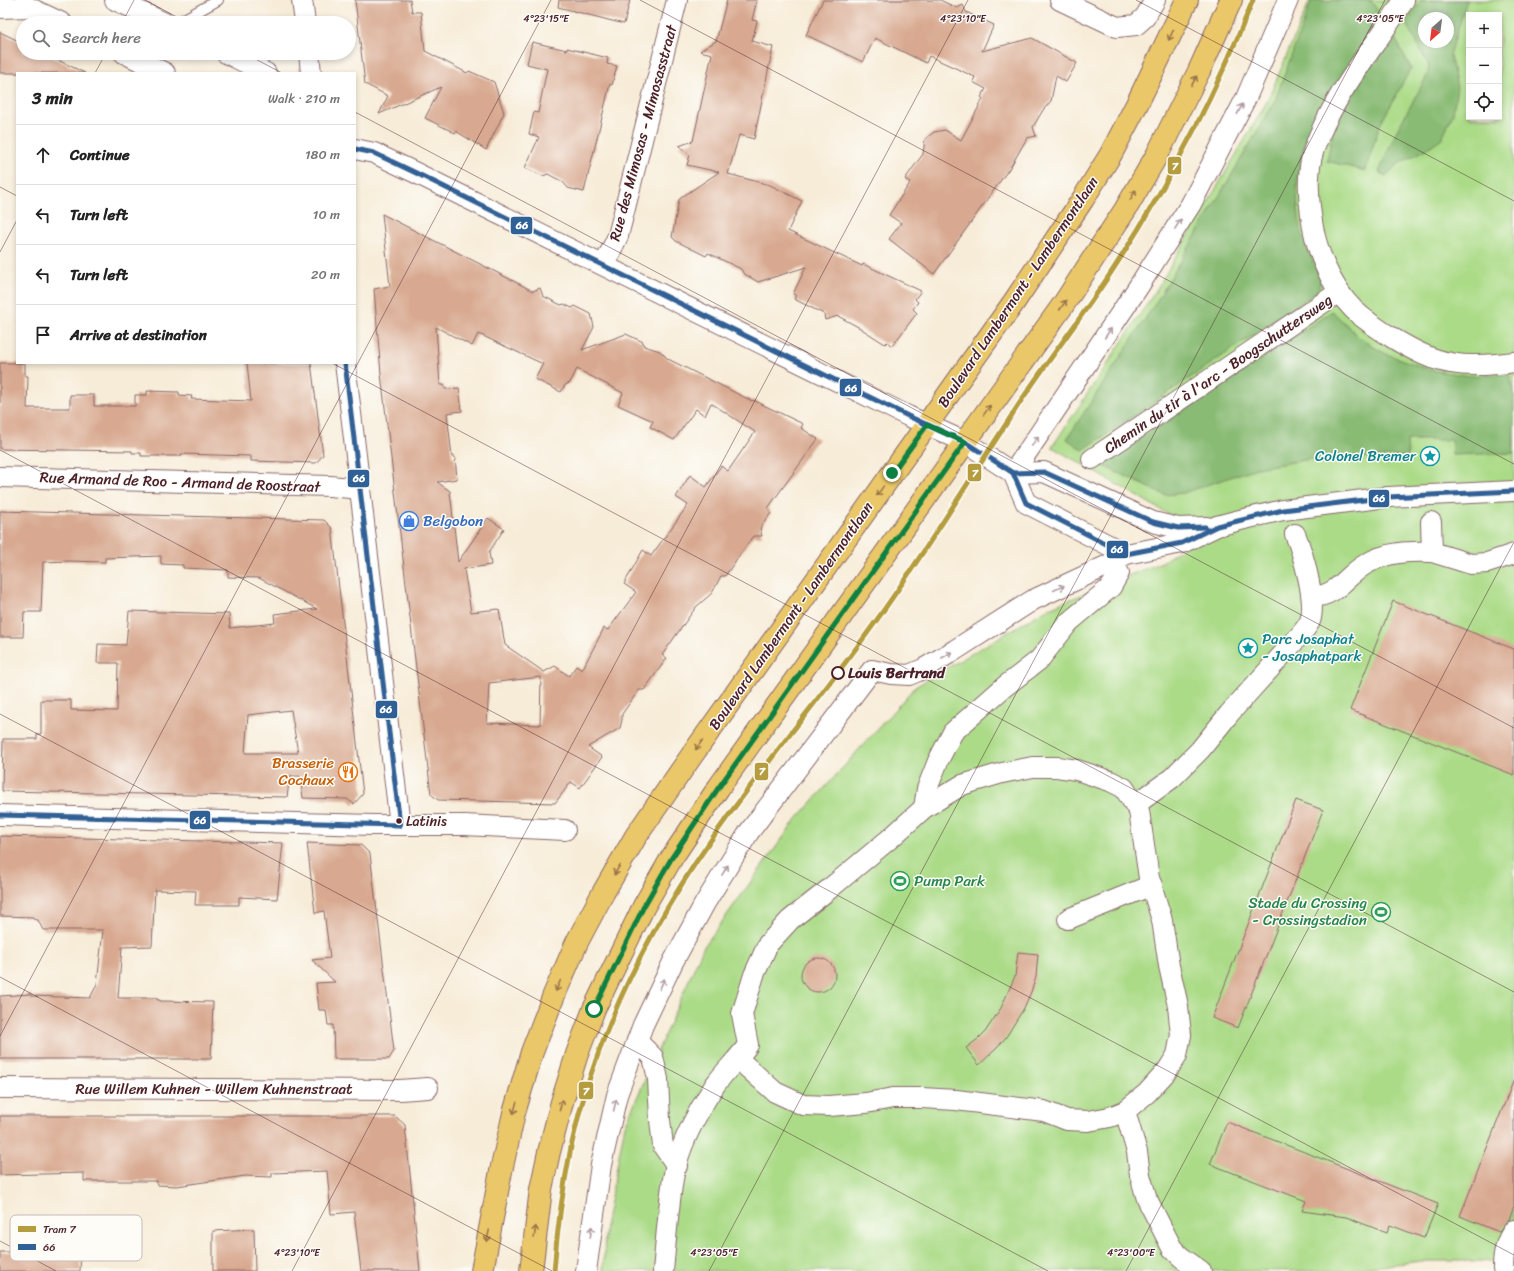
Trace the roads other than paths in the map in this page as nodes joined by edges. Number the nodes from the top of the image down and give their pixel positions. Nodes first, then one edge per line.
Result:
1 (115, 0) edge
2 (218, 0) edge
3 (302, 0) edge
4 (677, 0) edge
5 (1060, 0) edge
6 (1155, 0) edge
7 (1187, 0) edge
8 (1231, 0) edge
9 (1288, 0) edge
10 (1404, 0) edge
11 (29, 3) edge
12 (0, 8) edge
13 (50, 16) edge
14 (150, 16) edge
15 (189, 16) edge
16 (304, 16) edge
17 (138, 60) edge
18 (240, 60) edge
19 (310, 60) edge
20 (163, 72) edge
21 (264, 72) edge
22 (311, 72) edge
23 (356, 149) edge
24 (604, 265) junction
25 (1339, 292) junction
26 (1514, 362) edge
27 (345, 364) edge
28 (927, 425) junction
29 (965, 442) junction
30 (1092, 459) dead end
31 (1014, 473) junction
32 (0, 477) edge
33 (360, 489) junction
34 (1514, 491) edge
35 (1432, 522) dead end
36 (1217, 526) junction
37 (1295, 534) dead end
38 (1432, 552) junction
39 (1126, 554) junction
40 (1514, 554) edge
41 (1119, 573) dead end
42 (1312, 597) junction
43 (1135, 805) junction
44 (924, 808) junction
45 (0, 815) edge
46 (400, 825) junction
47 (565, 830) dead end
48 (1152, 885) junction
49 (1068, 919) dead end
50 (637, 1041) junction
51 (738, 1059) junction
52 (0, 1088) edge
53 (428, 1088) dead end
54 (1125, 1111) junction
55 (676, 1166) junction
56 (1514, 1230) edge
57 (1503, 1268) dead end
58 (482, 1271) edge
59 (531, 1271) edge
60 (586, 1271) edge
61 (663, 1271) edge
62 (1200, 1271) edge

1 - 14 street
2 - 15 lane
3 - 16 street
4 - 24 street, Rue des Mimosas - Mimosasstraat
5 - 6 street
7 -> 28 main road, Boulevard Lambermont - Lambermontlaan
29 -> 8 main road
31 -> 9 street
10 - 25 street
11 - 12 street
11 - 13 street
17 - 20 street
18 - 21 street
19 - 22 street
23 - 24 street
24 - 28 street
25 - 26 street, Chemin du tir à l'arc - Boogschuttersweg
25 - 30 street, Chemin du tir à l'arc - Boogschuttersweg
27 - 33 street
28 - 29 street
28 -> 58 main road, Boulevard Lambermont - Lambermontlaan
29 - 31 street
59 -> 29 main road
31 - 36 street
31 - 39 street
32 - 33 street, Rue Armand de Roo - Armand de Roostraat
33 - 46 street
34 - 36 street
35 - 38 street
36 - 39 street
37 - 42 street
38 - 40 street
38 - 42 street
50 -> 39 street
41 - 44 street
42 - 43 street
43 - 44 street
43 - 48 street
44 - 51 street
45 - 46 street
46 - 47 street
48 - 49 street
48 - 54 street
50 - 55 street
60 -> 50 street
51 - 54 street
51 - 55 street
52 - 53 street, Rue Willem Kuhnen - Willem Kuhnenstraat
54 - 62 street
55 - 61 street
56 - 57 street

